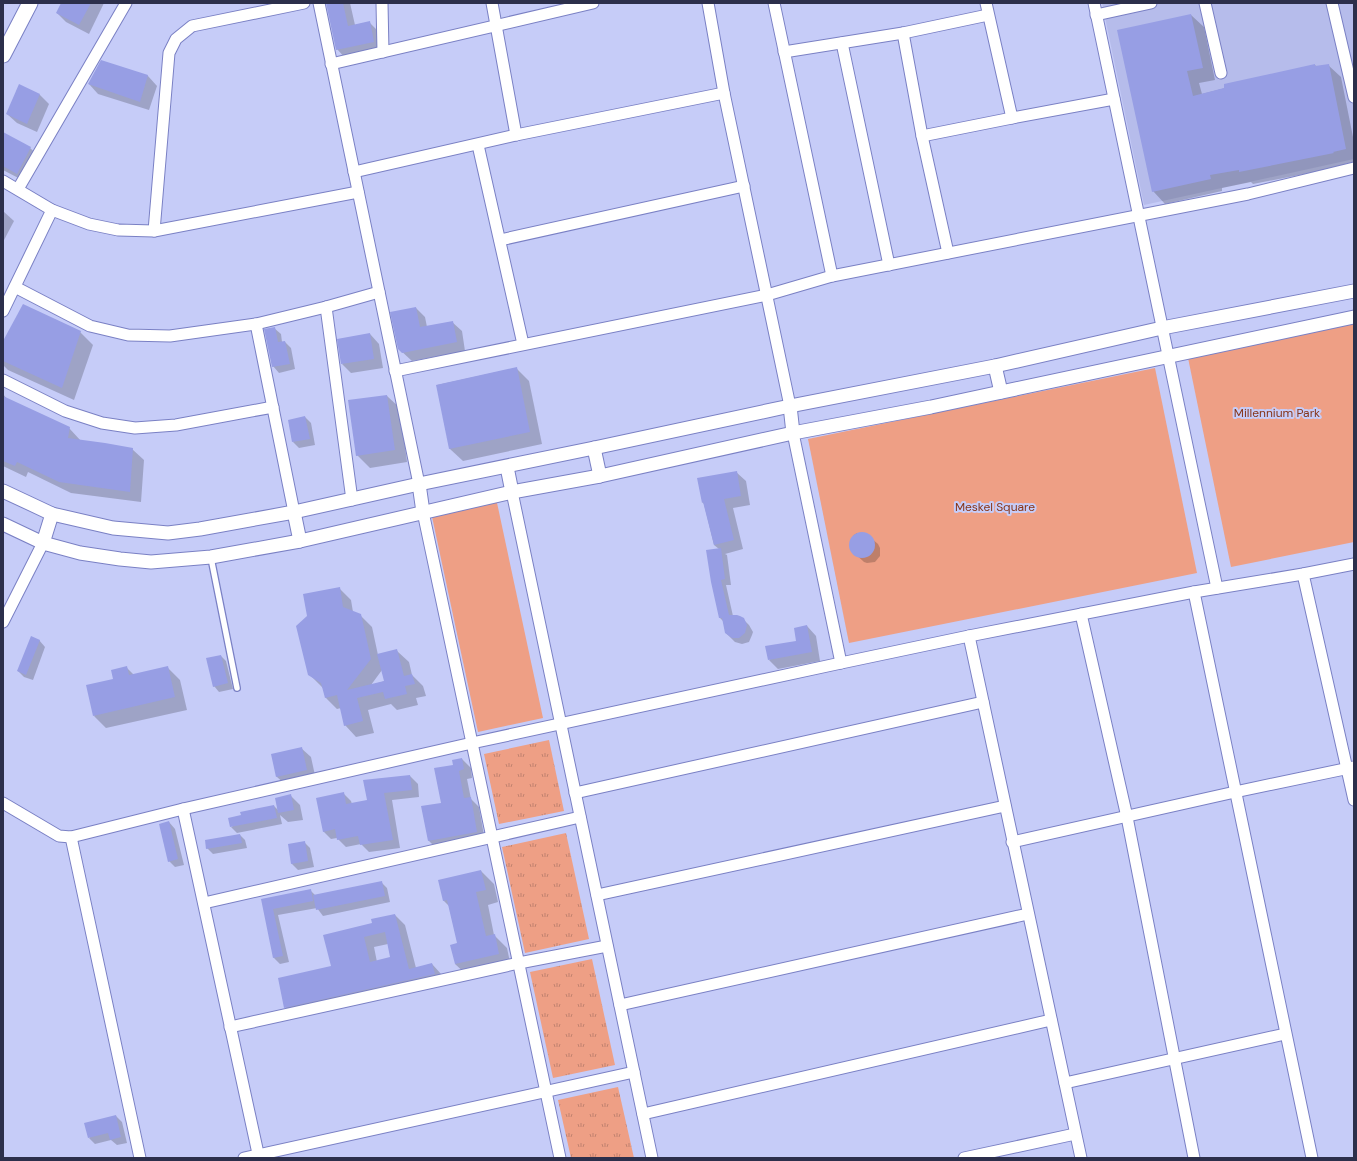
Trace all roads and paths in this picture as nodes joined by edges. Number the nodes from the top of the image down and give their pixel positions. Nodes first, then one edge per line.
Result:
1 (30, 3) edge
2 (126, 3) edge
3 (304, 3) edge
4 (319, 3) edge
5 (382, 3) edge
6 (492, 3) edge
7 (592, 3) edge
8 (708, 3) edge
9 (774, 3) edge
10 (986, 3) edge
11 (1094, 3) edge
12 (1151, 3) edge
13 (1205, 3) edge
14 (1332, 3) edge
15 (988, 15) junction
16 (1096, 15) junction
17 (496, 25) junction
18 (903, 33) junction
19 (842, 43) junction
20 (383, 52) junction
21 (784, 52) junction
22 (3, 55) edge
23 (331, 64) junction
24 (1221, 73) dead end
25 (724, 93) junction
26 (1354, 97) edge
27 (1114, 99) junction
28 (1012, 118) junction
29 (516, 135) junction
30 (922, 136) junction
31 (478, 145) junction
32 (1354, 168) edge
33 (354, 172) junction
34 (3, 181) edge
35 (744, 186) junction
36 (18, 189) junction
37 (358, 192) junction
38 (52, 210) junction
39 (1139, 216) junction
40 (154, 231) junction
41 (500, 240) junction
42 (948, 253) junction
43 (889, 265) junction
44 (832, 276) junction
45 (15, 287) junction
46 (1354, 291) edge
47 (379, 292) junction
48 (767, 295) junction
49 (326, 307) junction
50 (3, 311) edge
51 (1354, 317) edge
52 (256, 324) junction
53 (1162, 328) junction
54 (523, 344) junction
55 (1168, 356) junction
56 (995, 366) junction
57 (395, 371) junction
58 (3, 380) edge
59 (1001, 392) junction
60 (790, 406) junction
61 (272, 407) junction
62 (793, 433) junction
63 (594, 448) junction
64 (507, 467) junction
65 (600, 476) junction
66 (419, 484) junction
67 (3, 490) edge
68 (512, 492) junction
69 (352, 500) junction
70 (294, 512) junction
71 (423, 512) junction
72 (52, 514) junction
73 (3, 524) edge
74 (300, 541) junction
75 (43, 543) junction
76 (211, 557) junction
77 (1354, 564) edge
78 (1303, 574) junction
79 (1217, 588) junction
80 (1194, 592) junction
81 (1080, 614) junction
82 (3, 622) edge
83 (968, 636) junction
84 (841, 664) junction
85 (237, 688) dead end
86 (984, 702) junction
87 (561, 724) junction
88 (472, 743) junction
89 (1351, 768) edge
90 (1235, 792) junction
91 (575, 793) junction
92 (1354, 800) edge
93 (3, 803) edge
94 (1005, 806) junction
95 (183, 809) junction
96 (580, 817) junction
97 (1127, 817) junction
98 (70, 837) junction
99 (492, 837) junction
100 (1012, 842) junction
101 (596, 895) junction
102 (204, 903) junction
103 (1028, 914) junction
104 (607, 946) junction
105 (519, 964) junction
106 (620, 1005) junction
107 (1051, 1020) junction
108 (230, 1027) junction
109 (1285, 1034) junction
110 (1176, 1059) junction
111 (634, 1072) junction
112 (1065, 1083) junction
113 (546, 1091) junction
114 (643, 1114) junction
115 (1075, 1134) junction
116 (258, 1157) edge
117 (140, 1158) edge
118 (244, 1158) edge
119 (560, 1158) edge
120 (652, 1158) edge
121 (964, 1158) edge
122 (1081, 1158) edge
123 (1194, 1158) edge
124 (1312, 1158) edge

1 - 22 main road
2 - 36 street
3 - 40 street
4 - 23 street
5 - 20 street
6 - 17 street
7 - 17 street
8 - 25 street
9 - 21 street
10 - 15 street
11 - 16 street
12 - 16 street
13 - 24 street
14 - 26 street
15 - 18 street
15 - 28 street
16 - 27 street
17 - 20 street
17 - 29 street
18 - 19 street
18 - 30 street
19 - 21 street
19 - 43 street
20 - 23 street
21 - 44 street
23 - 33 street
25 - 29 street
25 - 35 street
27 - 28 street
27 - 39 street
28 - 30 street
29 - 31 street
30 - 42 street
31 - 33 street
31 - 41 street
32 - 39 street
33 - 37 street
34 - 36 street
35 - 41 street
35 - 48 street
36 - 38 street
37 - 40 street
37 - 47 street
38 - 40 street
38 - 45 street
39 - 42 street
39 - 53 street
41 - 54 street
42 - 43 street
43 - 44 street
44 - 48 street
45 - 50 street
45 - 52 street
46 - 53 street
47 - 49 street
47 - 57 street
48 - 54 street
48 - 60 street
49 - 52 street
49 - 69 street
51 - 55 street
52 - 61 street
53 - 55 street
53 - 56 street
54 - 57 street
55 - 59 street
55 - 79 street
56 - 59 street
56 - 60 street
57 - 66 street
58 - 61 street
59 - 62 street
60 - 62 street
60 - 63 street
61 - 70 street
62 - 65 street
62 - 84 street
63 - 64 street
63 - 65 street
64 - 66 street
64 - 68 street
65 - 68 street
66 - 69 street
66 - 71 street
67 - 72 street
68 - 71 street
68 - 87 street
69 - 70 street
70 - 72 street
70 - 74 street
71 - 74 street
71 - 88 street
72 - 75 street
73 - 75 street
74 - 76 street
75 - 76 street
75 - 82 street
76 - 85 lane
77 - 78 street
78 - 79 street
78 - 89 street
79 - 80 street
80 - 81 street
80 - 90 street
81 - 83 street
81 - 97 street
83 - 84 street
83 - 86 street
84 - 87 street
86 - 91 street
86 - 94 street
87 - 88 street
87 - 91 street
88 - 95 street
88 - 99 street
89 - 90 street
89 - 92 street
90 - 97 street
90 - 109 street
91 - 96 street
93 - 98 street
94 - 100 street
94 - 101 street
95 - 98 street
95 - 102 street
96 - 99 street
96 - 101 street
97 - 100 street
97 - 110 street
98 - 117 street
99 - 102 street
99 - 105 street
100 - 103 street
101 - 104 street
102 - 108 street
103 - 106 street
103 - 107 street
104 - 105 street
104 - 106 street
105 - 108 street
105 - 113 street
106 - 111 street
107 - 112 street
107 - 114 street
108 - 116 street
109 - 110 street
109 - 124 street
110 - 112 street
110 - 123 street
111 - 113 street
111 - 114 street
112 - 115 street
113 - 116 street
113 - 119 street
114 - 120 street
115 - 121 street
115 - 122 street
116 - 118 street

